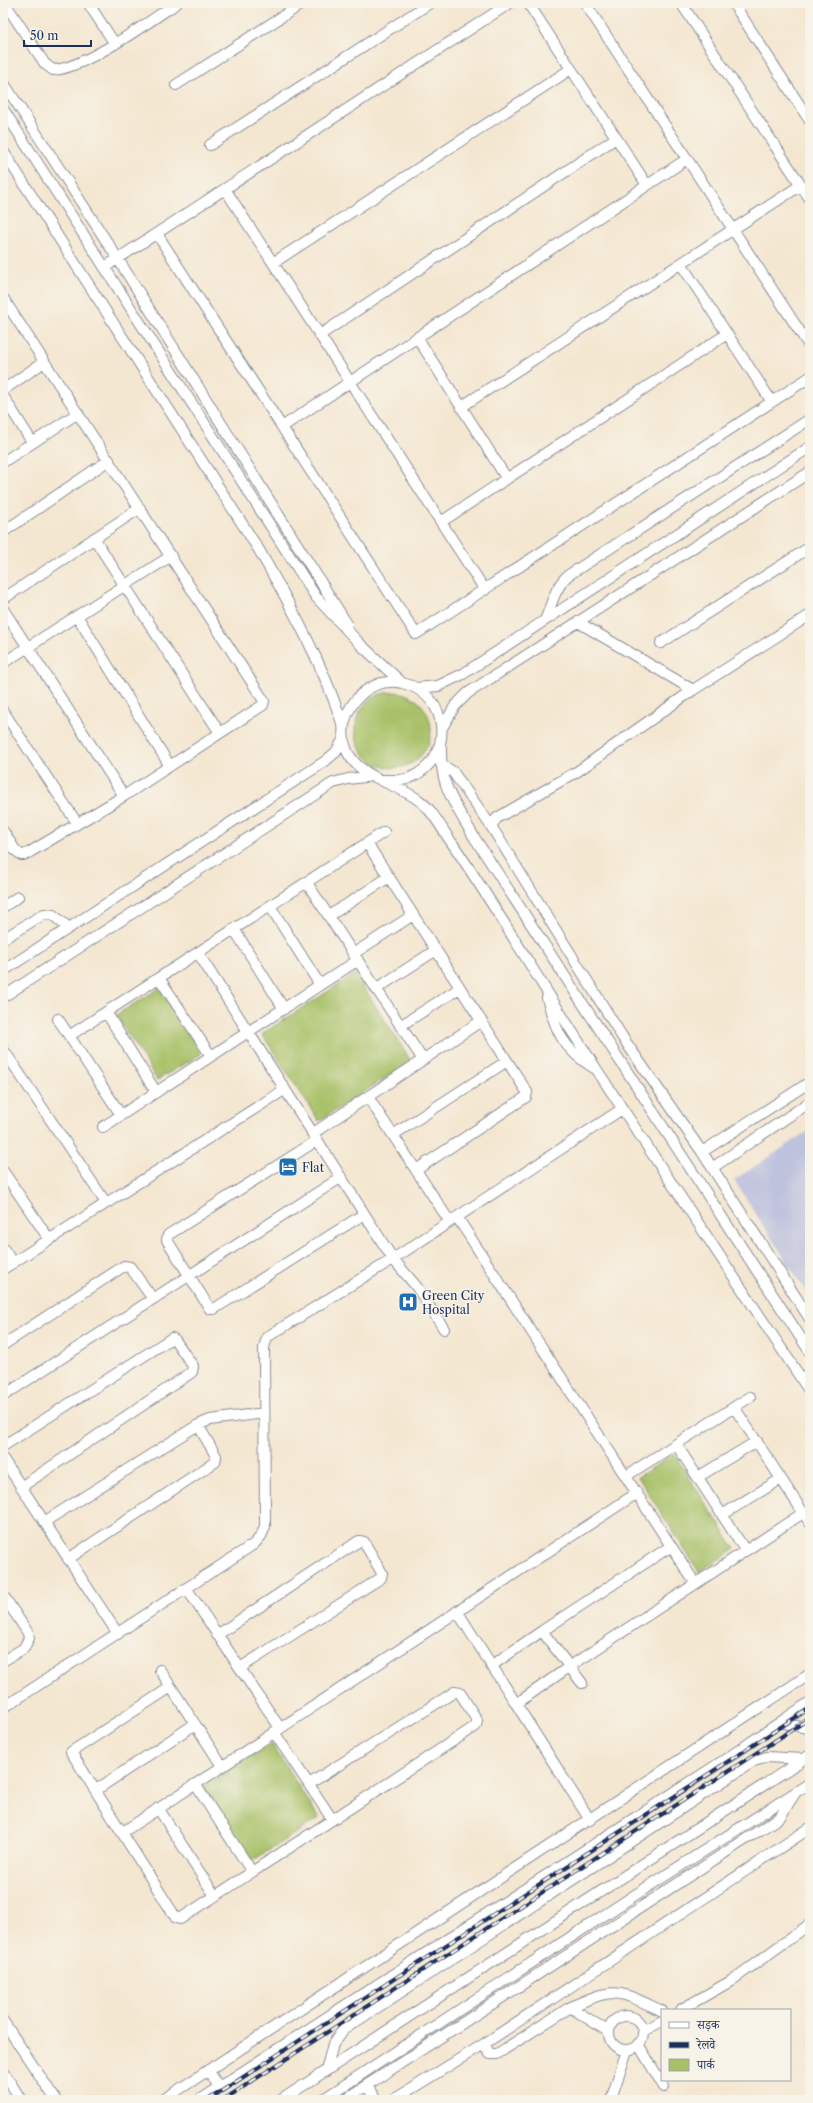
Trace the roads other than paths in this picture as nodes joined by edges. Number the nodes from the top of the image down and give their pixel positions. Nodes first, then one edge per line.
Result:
1 (5, 3) edge
2 (88, 3) edge
3 (177, 3) edge
4 (303, 3) edge
5 (430, 3) edge
6 (510, 3) edge
7 (528, 3) edge
8 (585, 3) edge
9 (681, 3) edge
10 (733, 3) edge
11 (114, 44) junction
12 (571, 69) junction
13 (3, 82) edge
14 (176, 85) dead end
15 (3, 109) edge
16 (810, 121) edge
17 (33, 128) junction
18 (20, 136) junction
19 (616, 138) junction
20 (210, 145) dead end
21 (4, 156) edge
22 (687, 159) junction
23 (647, 185) junction
24 (801, 186) junction
25 (225, 189) junction
26 (810, 199) edge
27 (733, 230) junction
28 (157, 234) junction
29 (118, 259) junction
30 (273, 263) junction
31 (681, 264) junction
32 (105, 267) junction
33 (3, 298) edge
34 (727, 334) junction
35 (320, 335) junction
36 (417, 337) junction
37 (810, 347) edge
38 (44, 362) junction
39 (810, 377) edge
40 (350, 382) junction
41 (3, 390) edge
42 (3, 396) edge
43 (772, 402) junction
44 (461, 407) junction
45 (78, 413) junction
46 (810, 419) edge
47 (282, 427) junction
48 (32, 442) junction
49 (810, 446) edge
50 (109, 460) junction
51 (3, 462) edge
52 (810, 472) edge
53 (507, 479) junction
54 (140, 508) junction
55 (441, 522) junction
56 (3, 532) edge
57 (94, 538) junction
58 (810, 547) edge
59 (171, 556) junction
60 (124, 585) junction
61 (485, 590) junction
62 (3, 599) edge
63 (3, 608) edge
64 (810, 615) edge
65 (77, 616) junction
66 (546, 618) junction
67 (578, 622) junction
68 (661, 643) dead end
69 (360, 644) junction
70 (28, 647) junction
71 (3, 663) edge
72 (402, 683) junction
73 (416, 688) junction
74 (693, 690) junction
75 (3, 711) edge
76 (343, 726) junction
77 (442, 728) junction
78 (220, 733) junction
79 (343, 740) junction
80 (441, 742) junction
81 (441, 764) junction
82 (170, 766) junction
83 (373, 776) junction
84 (384, 780) junction
85 (124, 796) junction
86 (77, 823) junction
87 (491, 826) junction
88 (3, 831) edge
89 (384, 832) dead end
90 (367, 843) junction
91 (389, 877) junction
92 (307, 882) junction
93 (18, 897) dead end
94 (270, 906) junction
95 (3, 907) edge
96 (413, 915) junction
97 (329, 916) junction
98 (69, 928) junction
99 (234, 929) junction
100 (3, 939) edge
101 (436, 950) junction
102 (198, 953) junction
103 (355, 957) junction
104 (3, 970) edge
105 (160, 978) junction
106 (320, 985) junction
107 (460, 988) junction
108 (376, 989) junction
109 (3, 997) edge
110 (284, 1009) junction
111 (106, 1012) junction
112 (58, 1019) dead end
113 (481, 1021) junction
114 (400, 1026) junction
115 (248, 1032) junction
116 (69, 1036) junction
117 (3, 1049) edge
118 (211, 1056) junction
119 (423, 1060) junction
120 (507, 1061) junction
121 (810, 1082) edge
122 (284, 1090) junction
123 (156, 1092) junction
124 (368, 1097) junction
125 (810, 1102) edge
126 (622, 1109) junction
127 (121, 1115) junction
128 (103, 1127) dead end
129 (393, 1135) junction
130 (314, 1137) junction
131 (702, 1152) junction
132 (712, 1168) junction
133 (416, 1170) junction
134 (3, 1171) edge
135 (340, 1178) junction
136 (106, 1204) junction
137 (364, 1214) junction
138 (454, 1219) junction
139 (50, 1239) junction
140 (3, 1248) edge
141 (393, 1260) junction
142 (13, 1263) junction
143 (3, 1269) edge
144 (189, 1275) junction
145 (153, 1299) junction
146 (810, 1319) edge
147 (444, 1329) dead end
148 (3, 1345) edge
149 (810, 1352) edge
150 (810, 1392) edge
151 (3, 1396) edge
152 (750, 1397) dead end
153 (734, 1407) junction
154 (264, 1413) junction
155 (198, 1425) junction
156 (757, 1441) junction
157 (676, 1444) junction
158 (3, 1446) edge
159 (3, 1460) edge
160 (626, 1476) junction
161 (698, 1478) junction
162 (781, 1479) junction
163 (21, 1488) junction
164 (637, 1493) junction
165 (804, 1513) junction
166 (722, 1515) junction
167 (44, 1522) junction
168 (810, 1523) edge
169 (671, 1546) junction
170 (745, 1550) junction
171 (68, 1559) junction
172 (695, 1583) junction
173 (187, 1589) junction
174 (3, 1596) edge
175 (457, 1611) junction
176 (542, 1631) junction
177 (118, 1634) junction
178 (217, 1635) junction
179 (3, 1662) edge
180 (491, 1666) junction
181 (569, 1666) junction
182 (240, 1668) junction
183 (160, 1670) dead end
184 (810, 1674) edge
185 (582, 1683) dead end
186 (171, 1687) junction
187 (516, 1704) junction
188 (808, 1707) edge
189 (3, 1708) edge
190 (780, 1722) junction
191 (195, 1724) junction
192 (810, 1729) edge
193 (277, 1730) junction
194 (807, 1757) edge
195 (222, 1766) junction
196 (810, 1783) edge
197 (195, 1784) junction
198 (309, 1784) junction
199 (96, 1790) junction
200 (794, 1793) junction
201 (158, 1808) junction
202 (332, 1819) junction
203 (590, 1820) junction
204 (810, 1828) edge
205 (123, 1832) junction
206 (252, 1872) junction
207 (215, 1896) junction
208 (810, 1924) edge
209 (569, 2008) junction
210 (682, 2009) edge
211 (661, 2011) edge
212 (3, 2020) edge
213 (661, 2022) edge
214 (643, 2031) junction
215 (609, 2032) junction
216 (484, 2044) junction
217 (638, 2044) junction
218 (627, 2050) junction
219 (208, 2070) junction
220 (3, 2071) edge
221 (326, 2071) junction
222 (366, 2086) junction
223 (219, 2087) junction
224 (664, 2087) dead end
225 (21, 2100) edge
226 (56, 2100) edge
227 (163, 2100) edge
228 (199, 2100) edge
229 (281, 2100) edge
230 (322, 2100) edge
231 (344, 2100) edge
232 (376, 2100) edge
233 (393, 2100) edge
234 (611, 2100) edge

1 - 11 street
2 - 11 street
3 - 11 street
4 - 14 street
5 - 20 street
6 - 25 street
7 - 12 street
8 - 22 street
9 - 24 street
10 - 16 street
12 - 19 street
12 - 30 street
13 - 17 street
15 - 18 street
17 - 18 street
17 - 29 street
18 - 32 street
19 - 23 street
19 - 35 street
21 - 76 street
22 - 23 street
22 - 27 street
23 - 36 street
24 - 26 street
24 - 27 street
25 - 28 street
25 - 30 street
27 - 31 street
27 - 37 street
28 - 29 street
28 - 47 street
29 - 32 street
29 - 69 street
30 - 35 street
31 - 34 street
31 - 44 street
32 - 69 street
33 - 38 street
34 - 43 street
34 - 53 street
35 - 40 street
36 - 40 street
36 - 44 street
38 - 41 street
38 - 45 street
39 - 43 street
40 - 47 street
40 - 55 street
42 - 48 street
43 - 61 street
44 - 53 street
45 - 48 street
45 - 50 street
46 - 66 street
47 - 61 street
48 - 51 street
49 - 66 street
50 - 54 street
50 - 56 street
52 - 67 street
53 - 55 street
54 - 57 street
54 - 59 street
55 - 61 street
57 - 60 street
57 - 62 street
58 - 68 street
59 - 60 street
59 - 78 street
60 - 65 street
60 - 78 street
63 - 70 street
64 - 74 street
65 - 70 street
65 - 82 street
66 - 73 street
67 - 74 street
67 - 77 street
69 - 72 street
70 - 71 street
70 - 85 street
72 - 73 street
72 - 76 street
73 - 77 street
74 - 87 street
75 - 86 street
76 - 79 street
77 - 80 street
78 - 82 street
79 - 83 street
79 - 98 street
80 - 81 street
80 - 84 street
81 - 87 street
81 - 149 street
82 - 85 street
83 - 84 street
83 - 109 street
84 - 126 street
85 - 86 street
86 - 88 street
87 - 131 street
89 - 90 street
90 - 91 street
90 - 92 street
91 - 96 street
91 - 97 street
92 - 94 street
92 - 97 street
93 - 95 street
94 - 99 street
94 - 106 street
96 - 101 street
96 - 103 street
97 - 103 street
98 - 100 street
98 - 104 street
99 - 102 street
99 - 110 street
101 - 107 street
101 - 108 street
102 - 105 street
102 - 115 street
103 - 106 street
103 - 108 street
105 - 111 street
105 - 118 street
106 - 110 street
107 - 113 street
107 - 114 street
108 - 114 street
110 - 115 street
111 - 116 street
111 - 123 street
112 - 116 street
113 - 119 street
113 - 120 street
114 - 119 street
115 - 118 street
115 - 122 street
116 - 127 street
117 - 136 street
118 - 123 street
119 - 124 street
120 - 129 street
120 - 133 street
121 - 131 street
122 - 130 street
122 - 136 street
123 - 127 street
124 - 129 street
124 - 130 street
125 - 132 street
126 - 138 street
126 - 150 street
127 - 128 street
129 - 133 street
130 - 135 street
130 - 144 street
131 - 132 street
132 - 146 street
133 - 138 street
134 - 139 street
135 - 137 street
135 - 144 street
136 - 139 street
137 - 141 street
137 - 144 street
138 - 141 street
138 - 160 street
139 - 142 street
140 - 142 street
141 - 147 street
141 - 154 street
142 - 143 street
144 - 145 street
145 - 148 street
145 - 151 street
152 - 153 street
153 - 156 street
153 - 157 street
154 - 155 street
154 - 173 street
155 - 167 street
155 - 171 street
156 - 161 street
156 - 162 street
157 - 160 street
157 - 161 street
158 - 163 street
159 - 163 street
160 - 164 street
161 - 166 street
162 - 165 street
162 - 166 street
163 - 167 street
164 - 169 street
164 - 175 street
165 - 168 street
165 - 170 street
166 - 170 street
167 - 171 street
169 - 172 street
169 - 176 street
170 - 172 street
171 - 177 street
172 - 181 street
173 - 177 street
173 - 178 street
174 - 179 street
175 - 180 street
175 - 193 street
176 - 180 street
176 - 181 street
177 - 189 street
178 - 182 street
178 - 182 street
180 - 187 street
181 - 185 street
181 - 187 street
182 - 193 street
183 - 186 street
184 - 203 street
186 - 191 street
186 - 199 street
187 - 203 street
188 - 190 street
190 - 192 street
190 - 223 street
191 - 195 street
191 - 199 street
193 - 195 street
193 - 198 street
194 - 221 street
194 - 221 street
195 - 197 street
196 - 200 street
197 - 201 street
197 - 206 street
198 - 202 street
198 - 202 street
199 - 205 street
200 - 222 street
200 - 230 street
201 - 205 street
201 - 207 street
202 - 206 street
203 - 219 street
204 - 216 street
205 - 207 street
206 - 207 street
208 - 210 street
209 - 211 street
209 - 215 street
209 - 216 street
212 - 226 street
213 - 214 street
214 - 215 street
214 - 217 street
215 - 218 street
216 - 233 street
217 - 218 street
217 - 224 street
218 - 234 street
219 - 223 street
219 - 227 street
220 - 225 street
221 - 229 street
222 - 231 street
222 - 232 street
223 - 228 street

